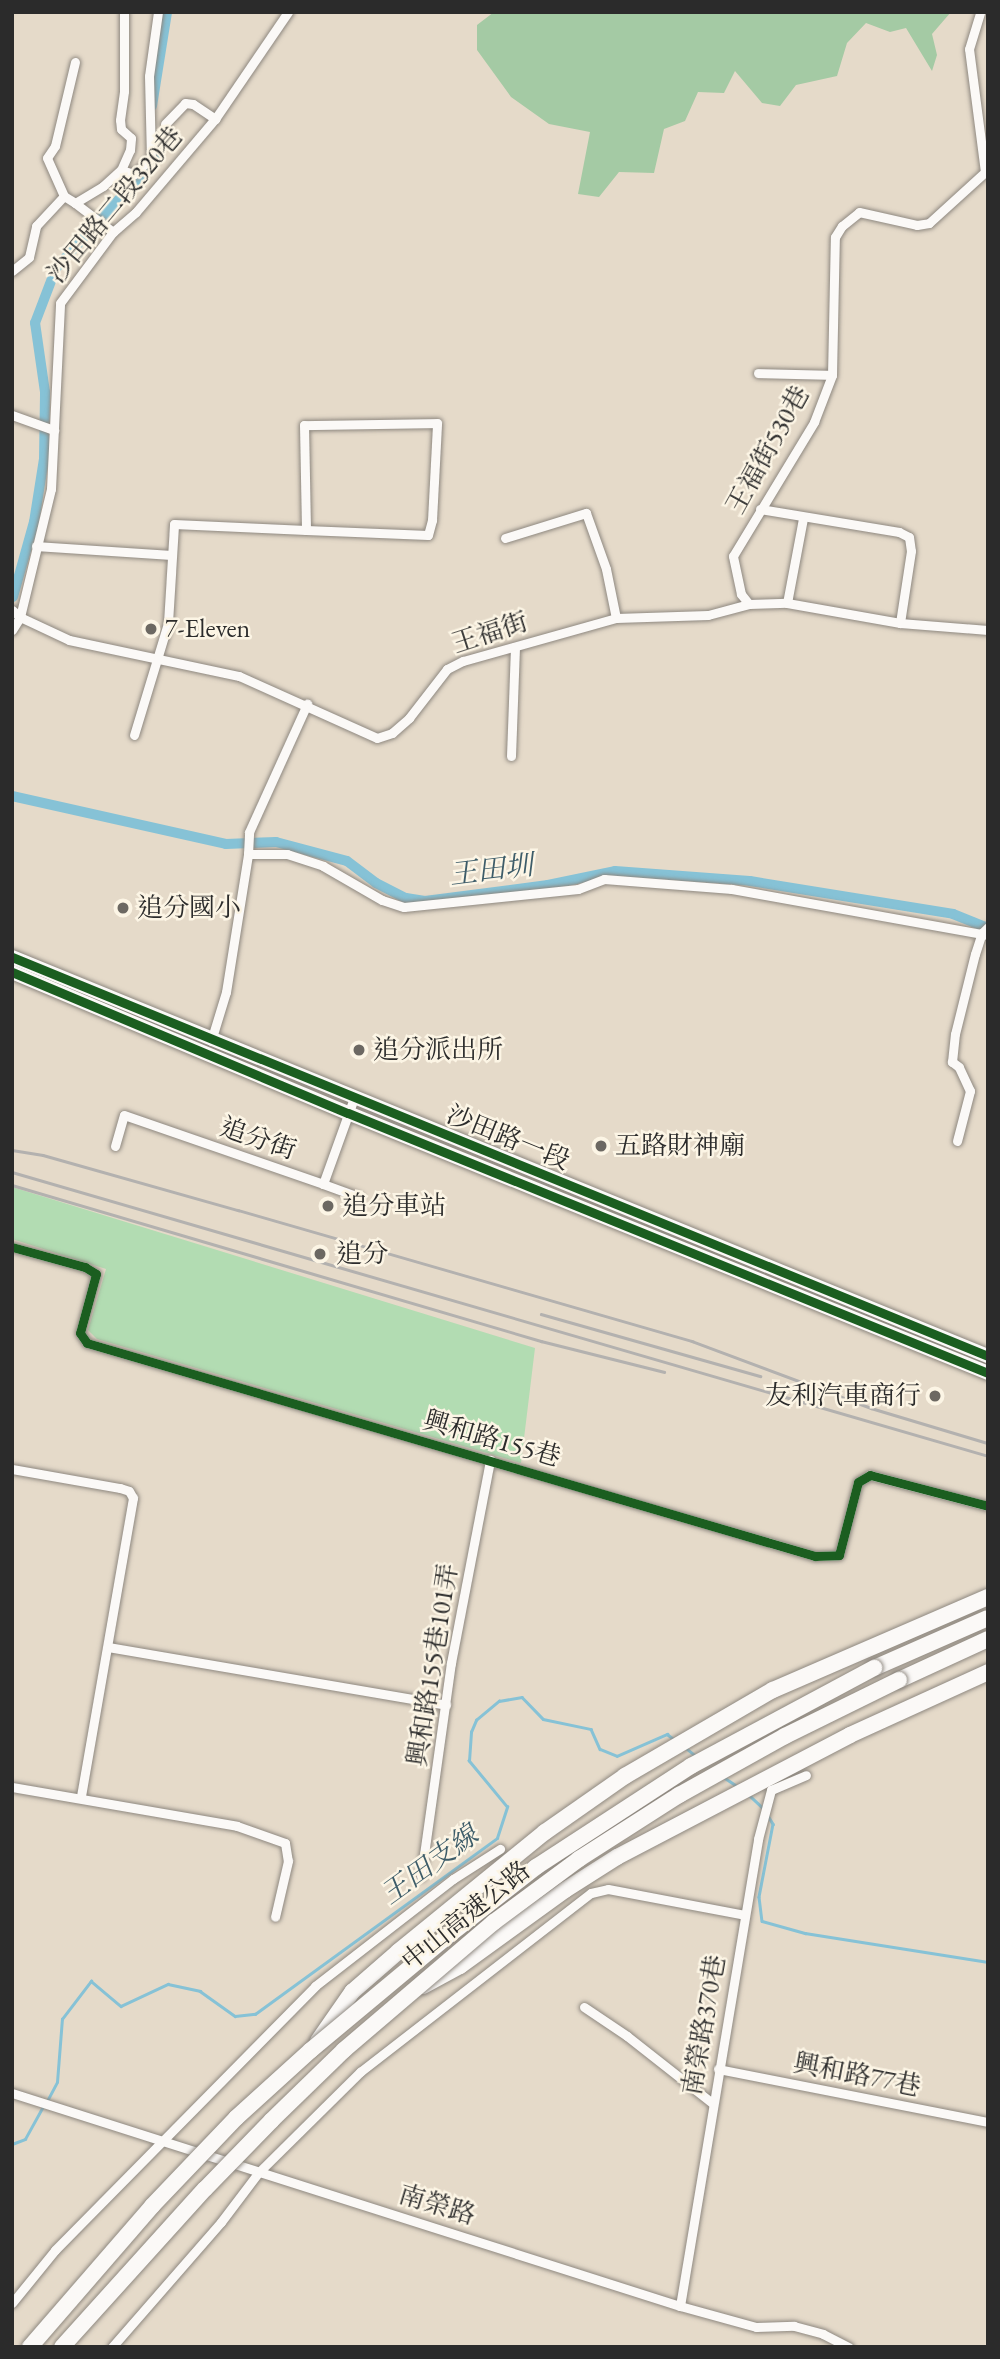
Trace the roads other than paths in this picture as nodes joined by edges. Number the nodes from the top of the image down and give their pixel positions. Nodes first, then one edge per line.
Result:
1 (124, 12) edge
2 (158, 12) edge
3 (288, 12) edge
4 (980, 12) edge
5 (75, 62) dead end
6 (215, 119) junction
7 (165, 124) dead end
8 (121, 170) junction
9 (64, 196) junction
10 (75, 203) junction
11 (113, 232) junction
12 (12, 271) edge
13 (758, 373) dead end
14 (832, 375) junction
15 (12, 415) edge
16 (54, 430) junction
17 (761, 509) junction
18 (803, 518) junction
19 (306, 530) junction
20 (505, 538) dead end
21 (36, 546) junction
22 (172, 555) junction
23 (787, 603) junction
24 (749, 604) junction
25 (16, 613) edge
26 (616, 618) junction
27 (900, 623) junction
28 (12, 630) edge
29 (988, 630) edge
30 (515, 647) junction
31 (155, 658) junction
32 (307, 704) junction
33 (134, 734) dead end
34 (511, 756) dead end
35 (248, 854) junction
36 (986, 932) edge
37 (12, 957) edge
38 (12, 972) edge
39 (31, 972) junction
40 (211, 1041) junction
41 (354, 1098) junction
42 (348, 1113) junction
43 (957, 1141) dead end
44 (115, 1146) dead end
45 (323, 1184) junction
46 (359, 1197) dead end
47 (12, 1247) edge
48 (988, 1356) edge
49 (988, 1373) edge
50 (490, 1460) junction
51 (12, 1469) edge
52 (988, 1506) edge
53 (988, 1597) edge
54 (988, 1618) edge
55 (988, 1639) edge
56 (108, 1647) junction
57 (988, 1672) edge
58 (446, 1705) junction
59 (806, 1775) dead end
60 (12, 1787) edge
61 (81, 1797) junction
62 (500, 1849) dead end
63 (421, 1876) dead end
64 (745, 1914) junction
65 (275, 1917) dead end
66 (411, 1992) junction
67 (584, 2007) dead end
68 (311, 2050) junction
69 (718, 2068) junction
70 (12, 2093) edge
71 (712, 2103) junction
72 (988, 2122) edge
73 (164, 2143) junction
74 (258, 2173) junction
75 (12, 2303) edge
76 (680, 2306) junction
77 (30, 2347) edge
78 (62, 2347) edge
79 (112, 2347) edge
80 (849, 2347) edge

1 - 8 street
2 - 8 street
3 - 6 street, 沙田路二段320巷
4 - 14 street, 王福街530巷
5 - 9 street
6 - 7 street
6 - 11 street, 沙田路二段320巷
8 - 10 street
9 - 10 street
9 - 12 street
10 - 11 street
11 - 16 street, 沙田路二段320巷
13 - 14 street
14 - 17 street, 王福街530巷
15 - 16 street
16 - 21 street, 沙田路二段320巷
17 - 18 street
17 - 24 street, 王福街530巷
18 - 23 street
18 - 27 street
19 - 19 street
19 - 22 street
20 - 26 street
21 - 22 street
21 - 25 street, 沙田路二段320巷
22 - 31 street
23 - 24 street, 王福街
23 - 27 street, 王福街
24 - 26 street, 王福街
25 - 28 street, 沙田路二段320巷
25 - 31 street, 王福街
26 - 30 street, 王福街
27 - 29 street, 王福街
30 - 32 street, 王福街
30 - 34 street
31 - 32 street, 王福街
31 - 33 street
32 - 35 street
35 - 36 street
35 - 40 street
36 - 43 street
37 - 39 main road, 沙田路一段
38 - 39 main road, 沙田路一段
39 - 40 main road, 沙田路一段
39 - 42 main road, 沙田路一段
40 - 41 main road, 沙田路一段
41 - 42 street, 追分街
41 - 48 main road, 沙田路一段
42 - 45 street, 追分街
42 - 49 main road, 沙田路一段
44 - 45 street, 追分街
45 - 46 street
47 - 50 street, 興和路155巷
50 - 52 street, 興和路155巷
50 - 58 street, 興和路155巷101弄
51 - 56 street
53 - 68 highway, 中山高速公路, bridge
54 - 68 highway, 中山高速公路, bridge
55 - 66 highway, 中山高速公路, bridge
56 - 58 street
56 - 61 street
57 - 66 highway, bridge
58 - 63 street, 興和路155巷101弄
59 - 64 street, 南榮路370巷
60 - 61 street
61 - 65 street
62 - 73 street
64 - 69 street, 南榮路370巷
64 - 74 street
66 - 78 highway, 中山高速公路, bridge
67 - 71 street
68 - 77 highway, 中山高速公路, bridge
69 - 71 street, 南榮路370巷
69 - 72 street, 興和路77巷
70 - 73 street, 南榮路
71 - 76 street, 南榮路370巷
73 - 74 street, 南榮路
73 - 75 street
74 - 76 street, 南榮路
74 - 79 street
76 - 80 street, 南榮路

